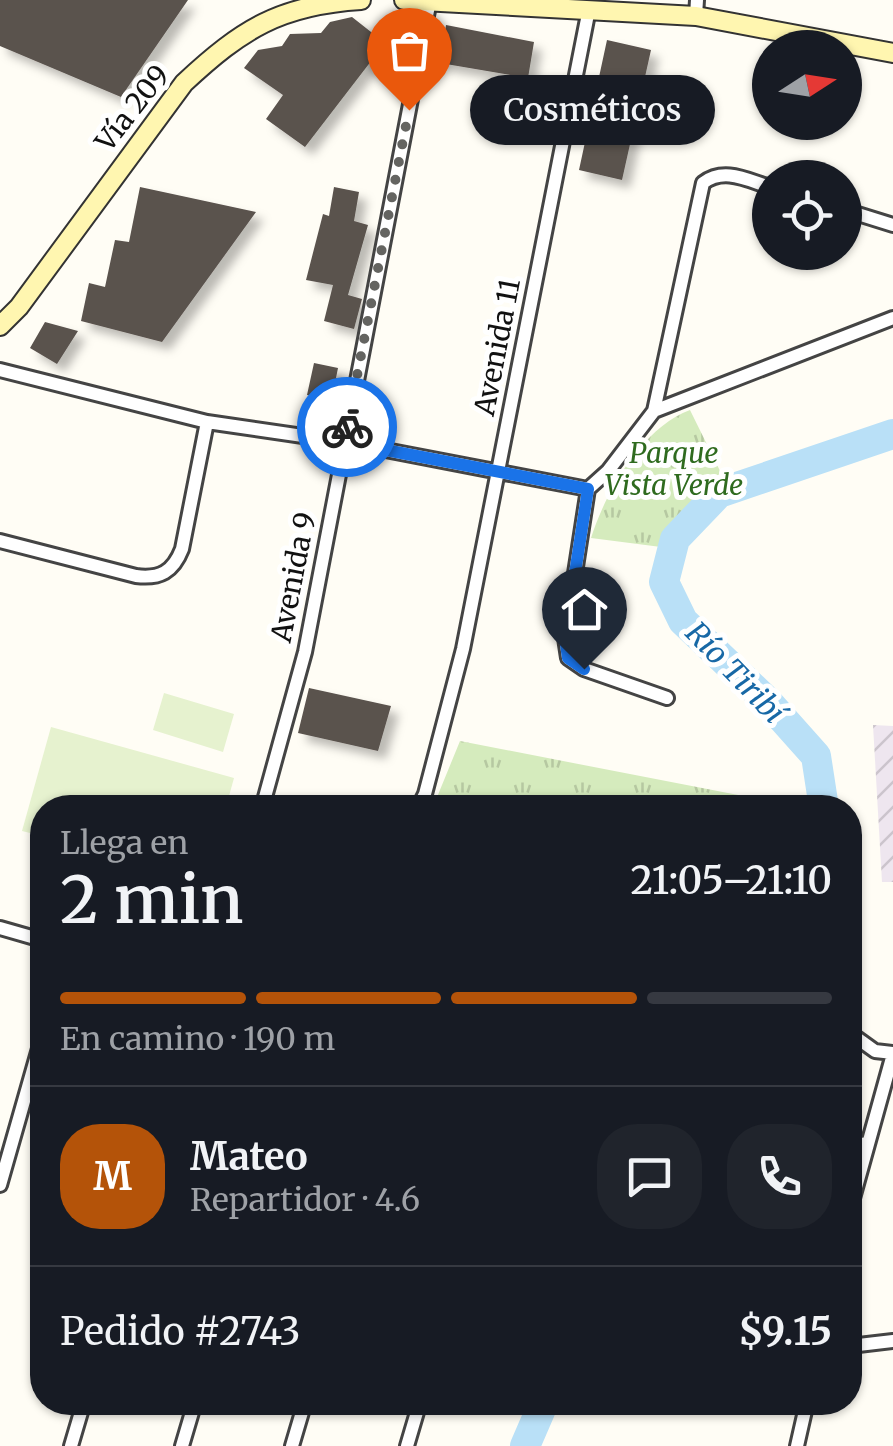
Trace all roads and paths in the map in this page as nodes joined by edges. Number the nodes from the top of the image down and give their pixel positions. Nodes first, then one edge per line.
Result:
1 (362, 0) edge
2 (404, 0) edge
3 (430, 0) edge
4 (450, 0) edge
5 (697, 8) edge
6 (589, 9) junction
7 (893, 53) edge
8 (752, 182) edge
9 (862, 215) edge
10 (893, 225) edge
11 (893, 318) edge
12 (0, 326) edge
13 (0, 370) edge
14 (654, 411) junction
15 (207, 422) junction
16 (344, 442) junction
17 (499, 470) junction
18 (588, 489) junction
19 (0, 541) edge
20 (668, 698) dead end
21 (266, 795) edge
22 (424, 795) edge
23 (0, 928) edge
24 (30, 937) edge
25 (862, 1042) edge
26 (893, 1054) edge
27 (30, 1080) edge
28 (862, 1144) edge
29 (867, 1144) junction
30 (862, 1163) edge
31 (0, 1185) edge
32 (893, 1342) edge
33 (862, 1345) edge
34 (80, 1415) edge
35 (191, 1415) edge
36 (301, 1415) edge
37 (416, 1415) edge
38 (804, 1415) edge
39 (71, 1446) edge
40 (182, 1446) edge
41 (292, 1446) edge
42 (408, 1446) edge
43 (797, 1446) edge

1 - 12 main road, Vía 209
2 - 3 main road
3 - 4 main road
3 - 16 street, Avenida 9
4 - 6 main road
5 - 6 main road
5 - 7 main road
6 - 17 street, Avenida 11
8 - 14 street
9 - 10 street
11 - 14 street
13 - 15 street
14 - 18 street
15 - 16 street
15 - 19 street
16 - 17 street
16 - 21 street, Avenida 9
17 - 18 street
17 - 22 street, Avenida 11
18 - 20 street
23 - 24 street
25 - 26 street
26 - 29 street
27 - 31 street
28 - 29 street
29 - 30 street
32 - 33 street
34 - 39 street
35 - 40 street
36 - 41 street
37 - 42 street
38 - 43 street

